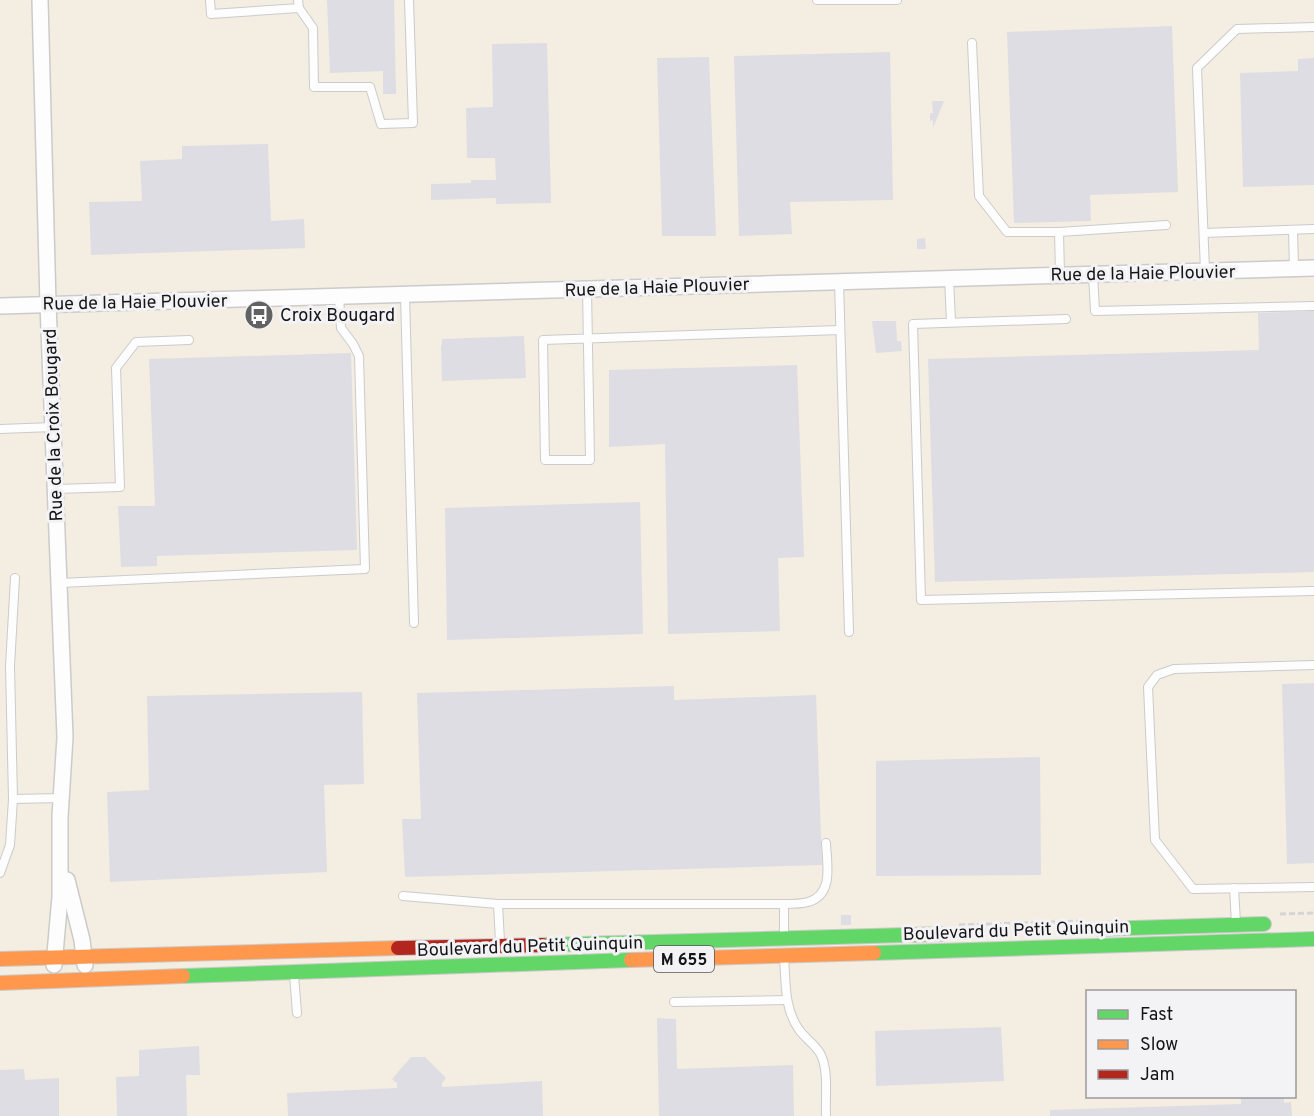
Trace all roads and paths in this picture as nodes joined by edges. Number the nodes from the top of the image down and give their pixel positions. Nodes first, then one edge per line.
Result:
1 (40, 0) edge
2 (210, 0) edge
3 (409, 0) edge
4 (817, 0) edge
5 (897, 0) edge
6 (299, 4) edge
7 (1314, 27) edge
8 (972, 43) dead end
9 (1166, 225) dead end
10 (1314, 229) edge
11 (1293, 230) junction
12 (1059, 232) junction
13 (1204, 233) junction
14 (1314, 268) edge
15 (1294, 269) junction
16 (1205, 271) junction
17 (1093, 274) junction
18 (1060, 275) junction
19 (949, 278) junction
20 (839, 281) junction
21 (586, 289) junction
22 (405, 295) junction
23 (339, 297) junction
24 (48, 304) junction
25 (0, 306) edge
26 (1314, 306) edge
27 (1066, 319) dead end
28 (951, 322) junction
29 (840, 330) junction
30 (588, 339) junction
31 (189, 340) dead end
32 (53, 427) junction
33 (0, 429) edge
34 (56, 489) junction
35 (15, 578) dead end
36 (60, 583) junction
37 (1314, 591) edge
38 (414, 622) dead end
39 (849, 632) dead end
40 (1314, 665) edge
41 (61, 798) junction
42 (13, 799) junction
43 (826, 843) dead end
44 (61, 851) junction
45 (0, 873) edge
46 (1314, 887) edge
47 (1234, 888) junction
48 (404, 896) dead end
49 (498, 904) junction
50 (784, 904) junction
51 (1281, 924) dead end
52 (1237, 925) junction
53 (1081, 930) dead end
54 (961, 933) dead end
55 (784, 939) junction
56 (1314, 939) edge
57 (1237, 942) junction
58 (501, 947) junction
59 (293, 952) junction
60 (784, 956) junction
61 (54, 958) junction
62 (84, 958) junction
63 (0, 959) edge
64 (501, 964) junction
65 (294, 971) junction
66 (86, 980) junction
67 (54, 981) junction
68 (0, 983) edge
69 (787, 1000) junction
70 (674, 1002) dead end
71 (297, 1013) dead end
72 (826, 1116) edge

1 - 24 street, Rue de la Croix Bougard
2 - 6 lane
3 - 6 lane
4 - 5 lane
7 - 13 lane
8 - 12 lane
9 - 12 lane
10 - 11 lane
11 - 13 lane
11 - 15 lane
12 - 18 lane
13 - 16 lane
14 - 15 street, Rue de la Haie Plouvier
15 - 16 street, Rue de la Haie Plouvier
16 - 17 street, Rue de la Haie Plouvier
17 - 18 street, Rue de la Haie Plouvier
17 - 26 lane
18 - 19 street, Rue de la Haie Plouvier
19 - 20 street, Rue de la Haie Plouvier
19 - 28 lane
20 - 21 street, Rue de la Haie Plouvier
20 - 29 lane
21 - 22 street, Rue de la Haie Plouvier
21 - 30 lane
22 - 23 street, Rue de la Haie Plouvier
22 - 38 lane
23 - 24 street, Rue de la Haie Plouvier
23 - 36 lane
24 - 25 street, Rue de la Haie Plouvier
24 - 32 street, Rue de la Croix Bougard
27 - 28 lane
28 - 37 lane
29 - 30 lane
29 - 39 lane
30 - 30 lane
31 - 34 lane
32 - 33 lane
32 - 34 street, Rue de la Croix Bougard
34 - 36 street, Rue de la Croix Bougard
35 - 42 lane
36 - 41 street, Rue de la Croix Bougard
40 - 47 lane
41 - 42 lane
41 - 44 street, Rue de la Croix Bougard
42 - 45 lane
43 - 50 lane
44 - 61 street
44 - 62 street
46 - 47 lane
47 - 52 lane
48 - 49 lane
49 - 50 lane
49 - 58 lane
50 - 55 lane
51 - 52 main road, Boulevard du Petit Quinquin
52 - 53 main road, Boulevard du Petit Quinquin
52 - 57 lane
54 - 55 main road, Boulevard du Petit Quinquin / M 655
55 - 58 main road, Boulevard du Petit Quinquin / M 655
55 - 60 lane
56 - 57 main road, Boulevard du Petit Quinquin / M 655
57 - 60 main road, Boulevard du Petit Quinquin / M 655
58 - 59 main road, Boulevard du Petit Quinquin / M 655
58 - 64 lane
59 - 62 main road, Boulevard du Petit Quinquin / M 655
59 - 65 lane
60 - 64 main road, Boulevard du Petit Quinquin / M 655
60 - 69 lane
61 - 62 main road, Boulevard du Petit Quinquin / M 655
61 - 63 main road, Boulevard du Petit Quinquin / M 655
61 - 67 street
62 - 66 street
64 - 65 main road, Boulevard du Petit Quinquin / M 655
65 - 66 main road, Boulevard du Petit Quinquin / M 655
65 - 71 lane
66 - 67 main road, Boulevard du Petit Quinquin / M 655
67 - 68 main road, Boulevard du Petit Quinquin / M 655
69 - 70 lane
69 - 72 lane

